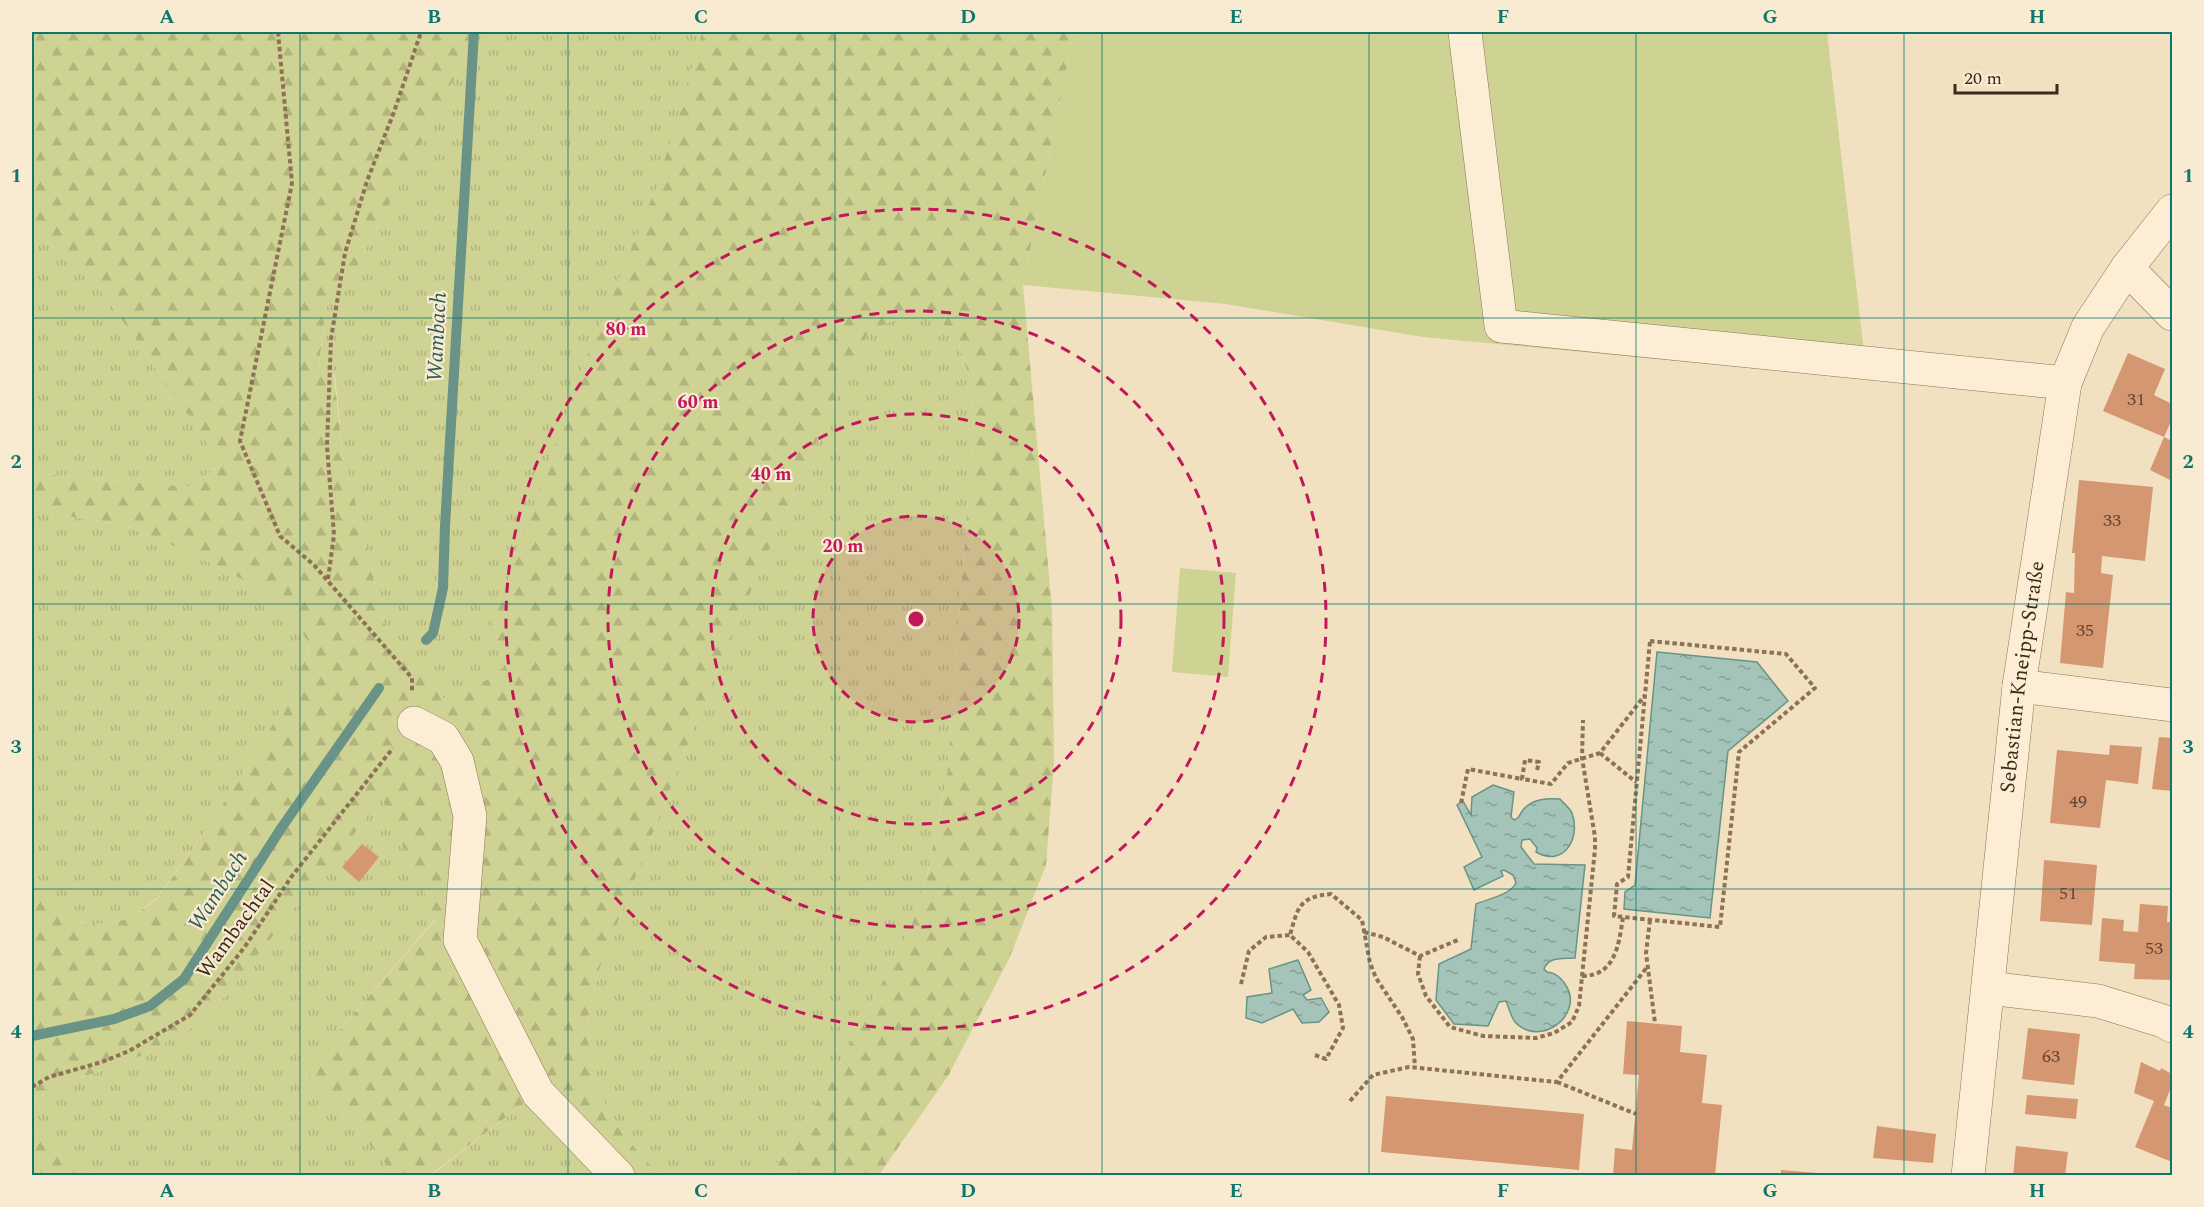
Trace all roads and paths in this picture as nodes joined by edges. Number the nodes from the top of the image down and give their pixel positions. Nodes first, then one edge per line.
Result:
1 (278, 32) edge
2 (421, 32) edge
3 (1465, 32) edge
4 (2172, 211) edge
5 (2127, 268) junction
6 (2172, 314) edge
7 (2066, 383) junction
8 (328, 580) junction
9 (2019, 686) junction
10 (1645, 694) junction
11 (2172, 705) edge
12 (1582, 720) dead end
13 (414, 723) junction
14 (1600, 753) junction
15 (1582, 759) junction
16 (1537, 770) dead end
17 (1522, 779) junction
18 (1636, 782) junction
19 (1461, 803) dead end
20 (1623, 917) junction
21 (1650, 920) junction
22 (1364, 932) junction
23 (1290, 935) junction
24 (1460, 939) dead end
25 (1420, 956) junction
26 (1648, 966) junction
27 (1582, 976) junction
28 (1241, 984) dead end
29 (1988, 988) junction
30 (1655, 1023) dead end
31 (2172, 1026) edge
32 (1315, 1055) dead end
33 (1415, 1068) junction
34 (1557, 1082) junction
35 (32, 1087) edge
36 (1350, 1101) dead end
37 (1636, 1114) dead end
38 (618, 1176) edge
39 (1968, 1176) edge

1 - 8 path
2 - 8 path
3 - 7 street
4 - 5 street, Sebastian-Kneipp-Straße
5 - 6 street
5 - 7 street, Sebastian-Kneipp-Straße
7 - 9 street, Sebastian-Kneipp-Straße
8 - 13 path
9 - 11 street
9 - 29 street, Sebastian-Kneipp-Straße
10 - 14 path
10 - 18 path
10 - 21 path
12 - 15 path
13 - 35 path, Wambachtal
13 - 38 street
14 - 15 path
14 - 18 path
15 - 17 path
15 - 27 path
16 - 17 path
17 - 19 path
18 - 20 path
20 - 21 path
20 - 27 path
21 - 26 path
22 - 23 path
22 - 25 path
22 - 33 path
23 - 28 path
23 - 32 path
24 - 25 path
25 - 27 path
26 - 30 path
26 - 34 path
29 - 31 street
29 - 39 street, Sebastian-Kneipp-Straße
33 - 34 path
33 - 36 path
34 - 37 path

